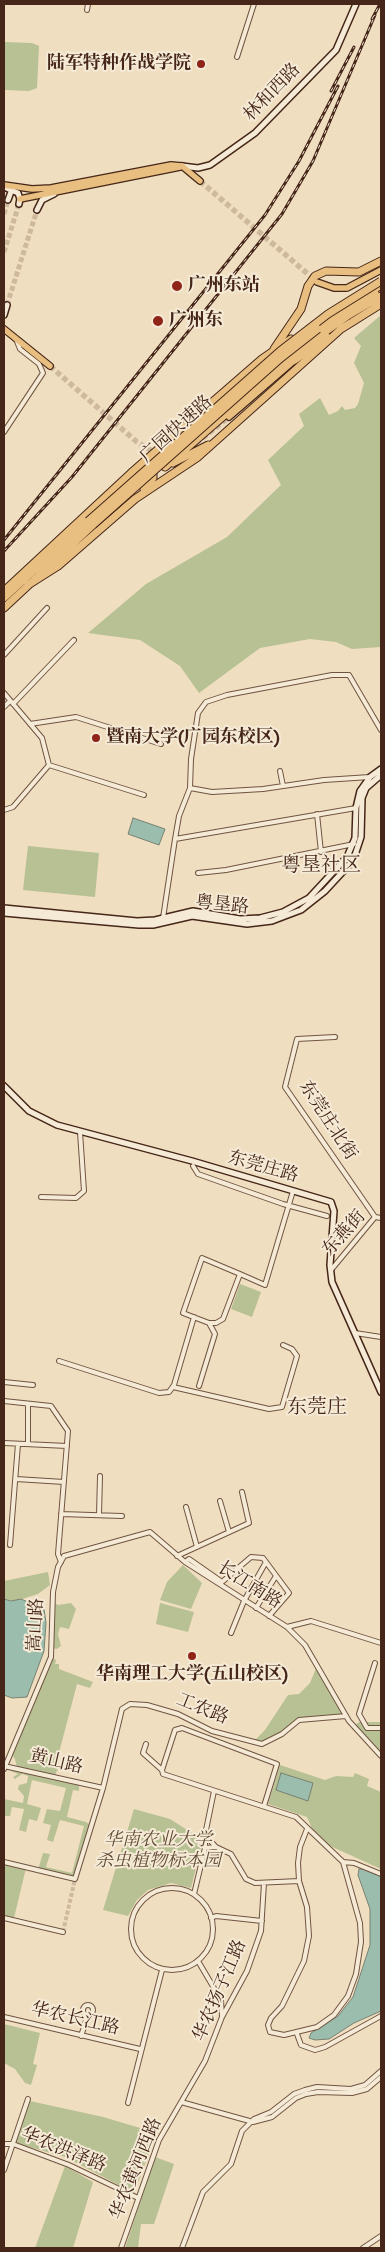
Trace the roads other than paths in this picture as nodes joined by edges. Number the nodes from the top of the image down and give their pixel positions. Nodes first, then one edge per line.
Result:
1 (88, 4) edge
2 (254, 4) edge
3 (356, 4) edge
4 (87, 10) dead end
5 (237, 57) dead end
6 (182, 166) junction
7 (200, 182) tunnel mouth
8 (4, 186) edge
9 (26, 189) junction
10 (12, 190) junction
11 (54, 194) junction
12 (37, 196) junction
13 (8, 200) dead end
14 (20, 202) joint
15 (381, 259) edge
16 (381, 270) edge
17 (381, 281) edge
18 (317, 282) tunnel mouth
19 (381, 287) edge
20 (381, 296) edge
21 (381, 304) edge
22 (8, 305) dead end
23 (4, 315) edge
24 (339, 322) junction
25 (347, 325) junction
26 (4, 329) edge
27 (16, 339) junction
28 (271, 353) junction
29 (295, 360) junction
30 (50, 366) tunnel mouth
31 (228, 417) tunnel mouth
32 (4, 432) edge
33 (217, 440) junction
34 (148, 460) junction
35 (165, 467) junction
36 (132, 473) junction
37 (135, 499) junction
38 (91, 523) junction
39 (28, 585) junction
40 (4, 591) edge
41 (4, 598) edge
42 (4, 608) edge
43 (47, 608) dead end
44 (74, 640) dead end
45 (4, 655) edge
46 (4, 694) edge
47 (12, 703) junction
48 (4, 708) edge
49 (30, 724) junction
50 (381, 730) edge
51 (161, 744) dead end
52 (49, 765) junction
53 (381, 769) edge
54 (280, 771) dead end
55 (381, 775) edge
56 (370, 777) junction
57 (284, 786) junction
58 (190, 788) junction
59 (144, 795) dead end
60 (356, 808) junction
61 (4, 810) edge
62 (317, 814) junction
63 (175, 838) junction
64 (354, 844) junction
65 (321, 852) junction
66 (198, 874) dead end
67 (4, 908) edge
68 (4, 913) edge
69 (162, 918) junction
70 (335, 1038) dead end
71 (4, 1086) edge
72 (80, 1132) junction
73 (193, 1166) dead end
74 (293, 1191) junction
75 (41, 1197) dead end
76 (289, 1205) junction
77 (326, 1216) dead end
78 (375, 1217) junction
79 (381, 1218) edge
80 (330, 1271) junction
81 (240, 1274) junction
82 (194, 1317) junction
83 (209, 1323) junction
84 (355, 1333) junction
85 (381, 1337) edge
86 (283, 1345) dead end
87 (59, 1361) dead end
88 (4, 1382) edge
89 (33, 1385) dead end
90 (199, 1386) dead end
91 (173, 1387) junction
92 (381, 1392) edge
93 (4, 1401) edge
94 (28, 1404) junction
95 (4, 1443) edge
96 (18, 1444) junction
97 (28, 1444) junction
98 (67, 1446) junction
99 (100, 1476) dead end
100 (16, 1479) junction
101 (64, 1482) junction
102 (242, 1492) dead end
103 (220, 1501) dead end
104 (186, 1507) dead end
105 (61, 1514) junction
106 (99, 1515) junction
107 (122, 1516) dead end
108 (229, 1532) junction
109 (10, 1545) dead end
110 (196, 1547) junction
111 (177, 1556) junction
112 (61, 1562) junction
113 (185, 1562) junction
114 (266, 1562) junction
115 (276, 1576) junction
116 (244, 1601) junction
117 (256, 1608) junction
118 (270, 1616) junction
119 (287, 1627) junction
120 (231, 1633) dead end
121 (381, 1643) edge
122 (375, 1663) dead end
123 (346, 1716) junction
124 (381, 1728) edge
125 (146, 1744) dead end
126 (381, 1756) edge
127 (4, 1767) edge
128 (162, 1770) junction
129 (103, 1788) junction
130 (214, 1792) junction
131 (264, 1806) junction
132 (307, 1829) junction
133 (205, 1835) junction
134 (216, 1847) junction
135 (205, 1848) junction
136 (4, 1862) edge
137 (343, 1862) junction
138 (381, 1874) edge
139 (299, 1881) junction
140 (264, 1883) junction
141 (194, 1894) junction
142 (4, 1918) edge
143 (211, 1918) junction
144 (262, 1920) junction
145 (63, 1932) dead end
146 (198, 1960) junction
147 (162, 1970) junction
148 (88, 2015) dead end
149 (381, 2016) edge
150 (4, 2017) edge
151 (222, 2017) junction
152 (297, 2034) junction
153 (81, 2036) junction
154 (140, 2049) junction
155 (381, 2071) edge
156 (381, 2077) edge
157 (366, 2087) junction
158 (28, 2099) dead end
159 (181, 2102) junction
160 (128, 2103) dead end
161 (253, 2122) junction
162 (4, 2144) edge
163 (13, 2144) junction
164 (4, 2170) edge
165 (138, 2198) junction
166 (381, 2236) edge
167 (120, 2248) edge
168 (182, 2248) edge
169 (363, 2248) edge

1 - 4 street
2 - 5 street
3 - 6 main road, 林和西路
6 - 7 main road
6 - 9 main road, 林和西路
6 - 11 main road, 林和西路
8 - 9 main road, 林和西路
8 - 10 main road
9 - 12 main road
10 - 13 main road
10 - 14 main road
11 - 12 main road, 林和西路
11 - 12 main road
12 - 14 main road, 林和西路
15 - 28 highway
16 - 18 main road
17 - 38 highway, 广园快速路, bridge
19 - 28 highway
19 - 38 highway, 广园快速路, bridge
20 - 24 highway
21 - 25 highway
22 - 23 main road
24 - 29 highway
24 - 35 highway
25 - 29 highway
25 - 33 highway
26 - 27 main road
27 - 30 main road
27 - 32 street
28 - 34 highway
29 - 31 main road
33 - 35 highway
33 - 37 highway
34 - 35 highway
34 - 36 highway
36 - 37 highway
36 - 40 highway
37 - 39 highway
38 - 39 highway, 广园快速路
38 - 41 highway, 广园快速路
39 - 42 highway, 广园快速路
43 - 45 street
44 - 47 street
46 - 47 street
47 - 48 street
47 - 49 street
49 - 51 street
49 - 52 street
50 - 58 street
52 - 59 street
52 - 61 street
53 - 56 main road
54 - 57 street
55 - 68 main road, 粤垦路
56 - 57 street
56 - 60 main road
57 - 58 street
58 - 63 street
60 - 62 street
60 - 64 main road
62 - 63 street
62 - 65 street
63 - 69 street
64 - 65 street
64 - 69 main road, 粤垦路
65 - 66 street
67 - 69 main road, 粤垦路
70 - 78 street, 东莞庄北街
71 - 72 main road, 东莞庄路
72 - 74 main road, 东莞庄路
72 - 75 street
73 - 76 street
74 - 76 street
74 - 80 main road, 东莞庄路
76 - 77 street
76 - 81 street
78 - 79 street, 东燕街
78 - 80 street, 东燕街
80 - 84 main road, 东莞庄路
81 - 82 street
81 - 83 street
82 - 83 street
82 - 91 street
83 - 90 street
84 - 85 street
84 - 92 main road, 东莞庄路
86 - 91 street
87 - 91 street
88 - 89 street
93 - 94 street
94 - 97 street
94 - 98 street
95 - 96 street
96 - 97 street
96 - 100 street
97 - 98 street
98 - 101 street
99 - 106 street
100 - 101 street
100 - 109 street
101 - 105 street
102 - 108 street
103 - 108 street
104 - 110 street
105 - 106 street
105 - 112 street
106 - 107 street
108 - 110 street
110 - 111 street
111 - 112 street, 长江南路
111 - 113 street, 长江南路
112 - 127 street, 嵩山路
113 - 114 street
113 - 116 street, 长江南路
114 - 115 street
114 - 116 street
115 - 117 street
115 - 118 street
116 - 117 street, 长江南路
116 - 120 street
117 - 118 street, 长江南路
118 - 119 street, 长江南路
119 - 121 street
119 - 123 street, 长江南路
122 - 124 street
123 - 126 street, 长江南路
123 - 129 street, 工农路
125 - 128 street
127 - 129 street, 黄山路
128 - 130 street
128 - 131 street
129 - 136 street
130 - 131 street
130 - 133 street
131 - 132 street
132 - 137 street
132 - 139 street
133 - 134 street
133 - 135 street
134 - 135 street
134 - 140 street
135 - 141 street
137 - 138 street
137 - 152 street
139 - 140 street
139 - 152 street
140 - 144 street, 华农扬子江路
141 - 143 street
141 - 147 street
142 - 145 street
143 - 144 street
143 - 146 street
144 - 151 street, 华农扬子江路
146 - 147 street
146 - 151 street
147 - 154 street
148 - 153 street
149 - 152 street
150 - 153 street, 华农长江路
151 - 159 street, 华农扬子江路
153 - 154 street, 华农长江路
154 - 160 street
155 - 157 street
156 - 157 street
157 - 161 street
158 - 163 street
159 - 161 street
159 - 165 street, 华农黄河西路
161 - 168 street
162 - 163 street, 华农洪泽路
163 - 164 street
163 - 165 street, 华农洪泽路
165 - 167 street, 华农黄河西路
166 - 169 street

